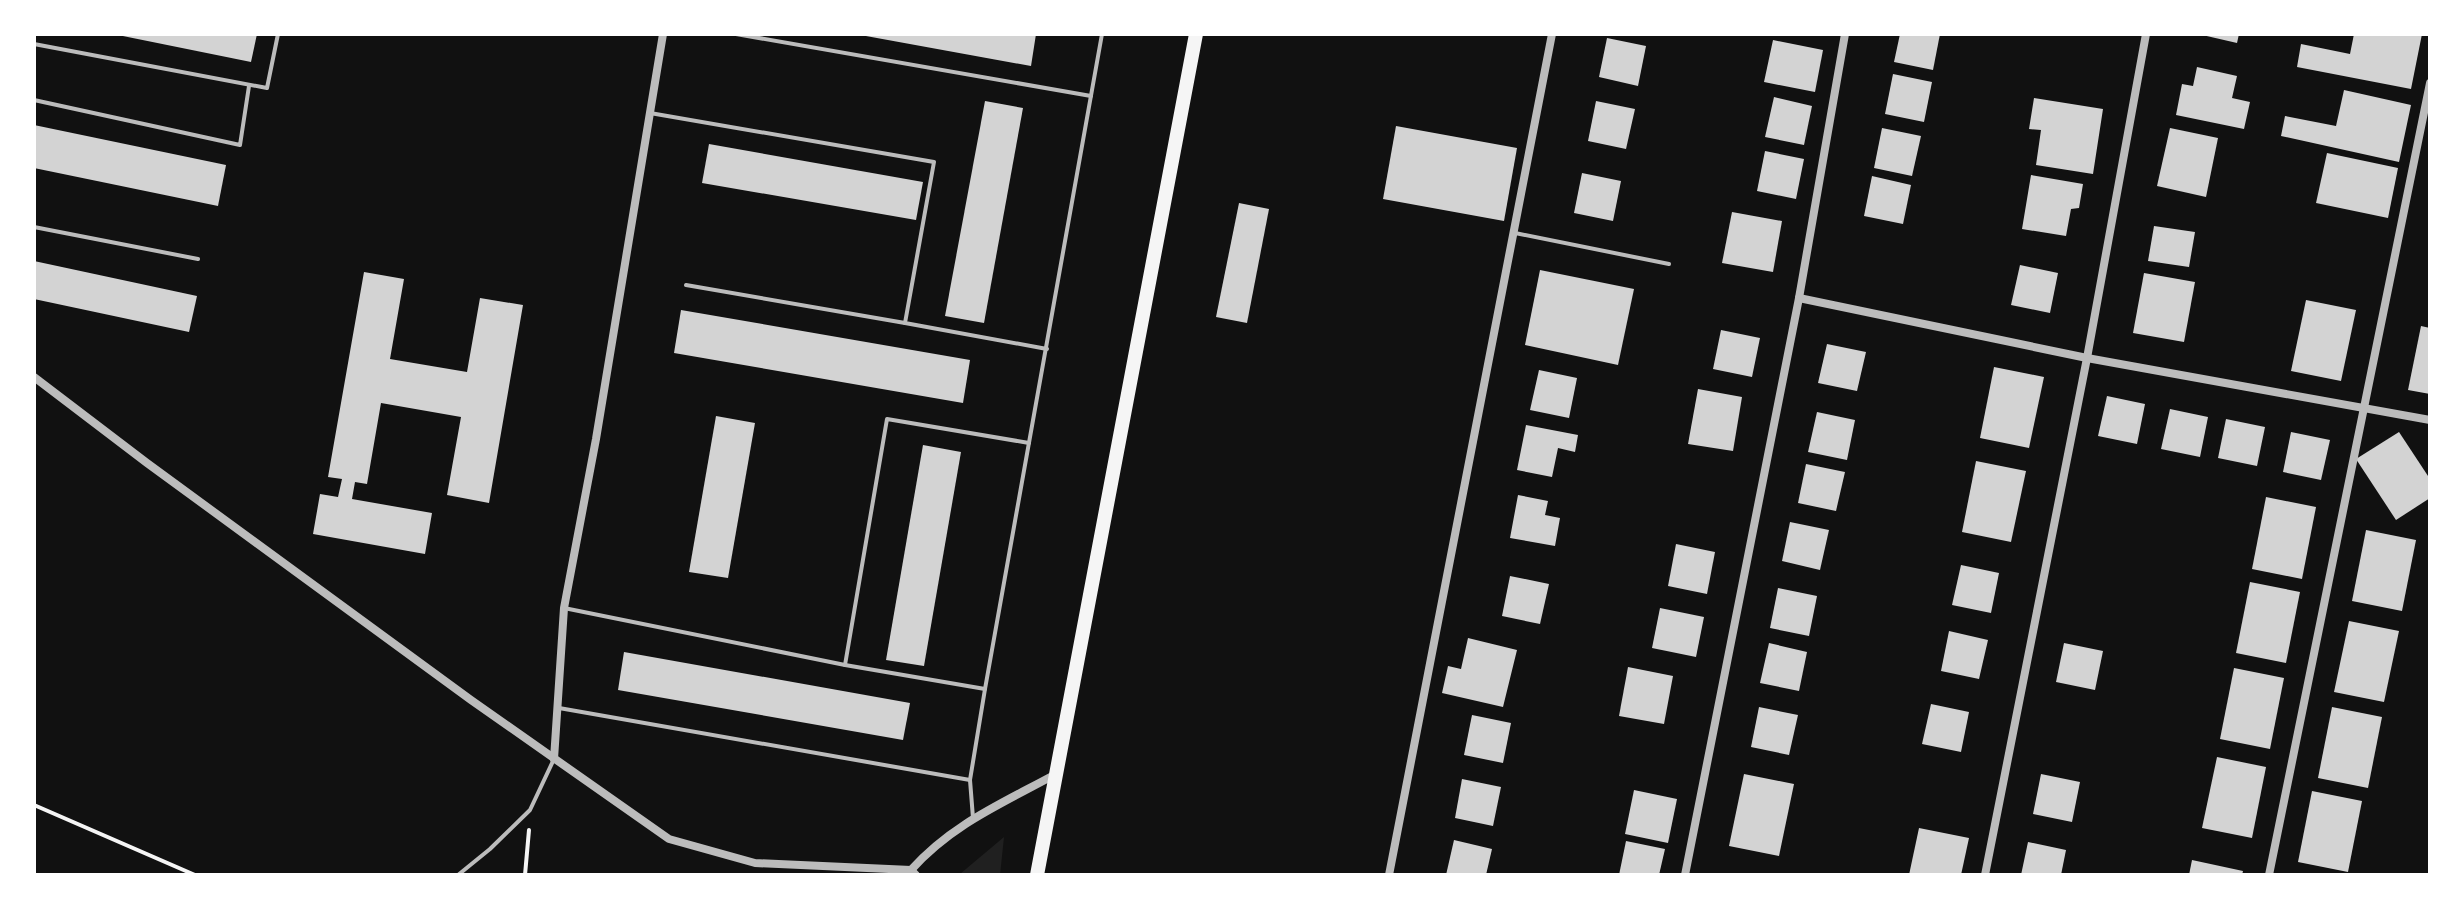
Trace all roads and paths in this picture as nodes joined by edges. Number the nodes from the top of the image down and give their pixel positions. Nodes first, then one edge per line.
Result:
1 (278, 34) edge
2 (663, 34) edge
3 (736, 34) edge
4 (1102, 34) edge
5 (1196, 34) edge
6 (1552, 34) edge
7 (1845, 34) edge
8 (2146, 34) edge
9 (34, 44) edge
10 (2430, 83) edge
11 (249, 85) junction
12 (1091, 96) junction
13 (34, 100) edge
14 (650, 113) junction
15 (34, 227) edge
16 (1515, 233) junction
17 (198, 259) dead end
18 (1669, 264) dead end
19 (686, 285) dead end
20 (1799, 298) junction
21 (905, 323) junction
22 (1047, 349) junction
23 (2087, 358) junction
24 (34, 377) edge
25 (2362, 407) junction
26 (2430, 420) edge
27 (1030, 443) junction
28 (564, 608) junction
29 (845, 665) junction
30 (985, 689) junction
31 (558, 708) junction
32 (554, 759) junction
33 (1056, 774) junction
34 (970, 780) junction
35 (34, 805) edge
36 (530, 810) junction
37 (973, 818) junction
38 (913, 872) edge
39 (195, 875) edge
40 (458, 875) edge
41 (525, 875) edge
42 (1037, 875) edge
43 (1389, 875) edge
44 (1685, 875) edge
45 (1985, 875) edge
46 (2269, 875) edge

1 - 11 lane
2 - 14 street
3 - 12 lane
4 - 12 lane
5 - 33 main road
6 - 16 street
7 - 20 street
8 - 23 street
9 - 11 lane
10 - 25 street
11 - 13 lane
12 - 22 lane
14 - 21 lane
14 - 28 street
15 - 17 lane
16 - 18 lane
16 - 43 street
19 - 21 lane
20 - 23 street
20 - 44 street
21 - 22 lane
22 - 27 lane
23 - 25 street
23 - 45 street
24 - 32 street
25 - 26 street
25 - 46 street
27 - 29 lane
27 - 30 lane
28 - 29 lane
28 - 31 street
29 - 30 lane
30 - 34 lane
31 - 32 street
31 - 34 lane
32 - 36 lane
32 - 38 street
33 - 37 street
33 - 42 main road
34 - 37 lane
35 - 39 path
36 - 40 lane
36 - 41 path
37 - 38 street

